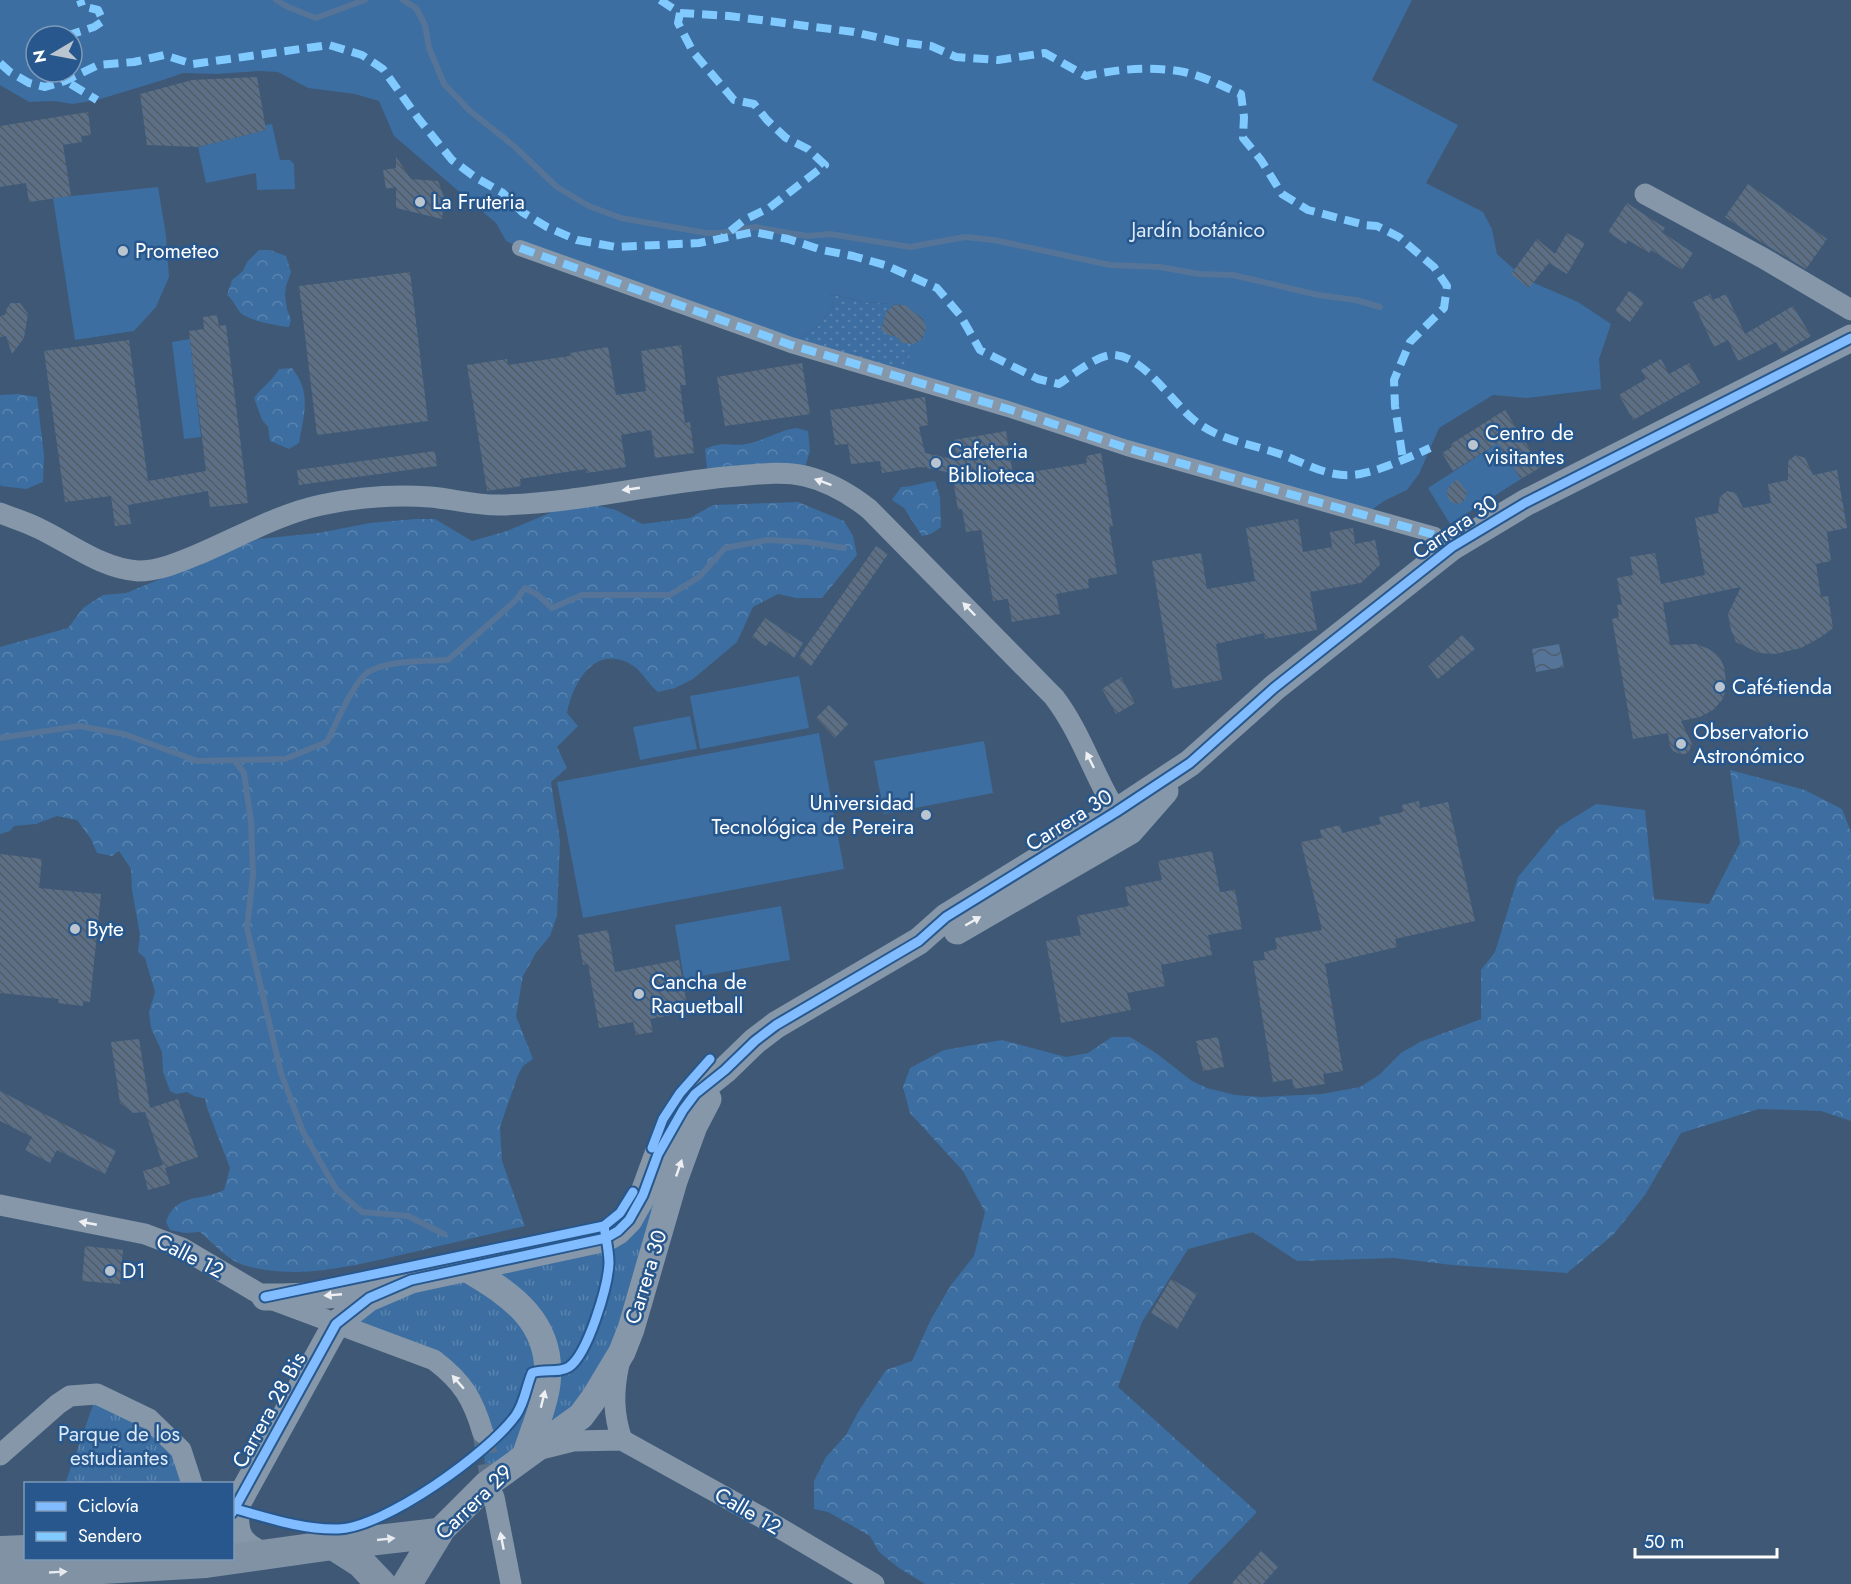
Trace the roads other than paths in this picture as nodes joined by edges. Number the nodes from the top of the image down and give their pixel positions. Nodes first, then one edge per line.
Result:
1 (1645, 194) dead end
2 (520, 248) dead end
3 (1851, 310) edge
4 (1851, 338) edge
5 (0, 513) edge
6 (1435, 535) dead end
7 (1123, 822) junction
8 (725, 1070) junction
9 (0, 1205) edge
10 (466, 1268) junction
11 (411, 1280) junction
12 (265, 1297) junction
13 (336, 1324) junction
14 (622, 1352) junction
15 (483, 1434) tunnel mouth
16 (622, 1440) junction
17 (526, 1454) junction
18 (0, 1455) edge
19 (191, 1482) edge
20 (494, 1497) tunnel mouth
21 (234, 1511) edge
22 (438, 1533) junction
23 (333, 1545) junction
24 (24, 1550) edge
25 (0, 1551) edge
26 (262, 1555) junction
27 (234, 1559) edge
28 (227, 1560) edge
29 (0, 1575) edge
30 (381, 1584) edge
31 (407, 1584) edge
32 (511, 1584) edge
33 (874, 1584) edge

1 - 3 street
2 - 6 street
4 - 7 street, Carrera 30
7 -> 5 street
7 - 8 street, Carrera 30
8 - 10 street, Carrera 30
14 -> 8 street, Carrera 30
12 -> 9 street, Calle 12
10 - 11 street, Carrera 30
17 -> 10 street
11 -> 12 street
11 - 13 street, Carrera 30
12 - 13 street, Calle 12
15 -> 13 street, Carrera 29
13 - 21 street, Carrera 28 Bis
14 - 16 street
14 - 17 street, Carrera 30
16 - 17 street
16 - 33 street, Calle 12
17 - 22 street, Carrera 29
18 - 19 street
32 -> 20 street, Carrera 29
21 - 26 street, Carrera 28 Bis
23 -> 22 main road
22 - 31 main road, Carrera 29
23 - 26 main road
23 - 30 main road
24 - 25 main road
27 -> 26 main road
29 -> 28 main road

